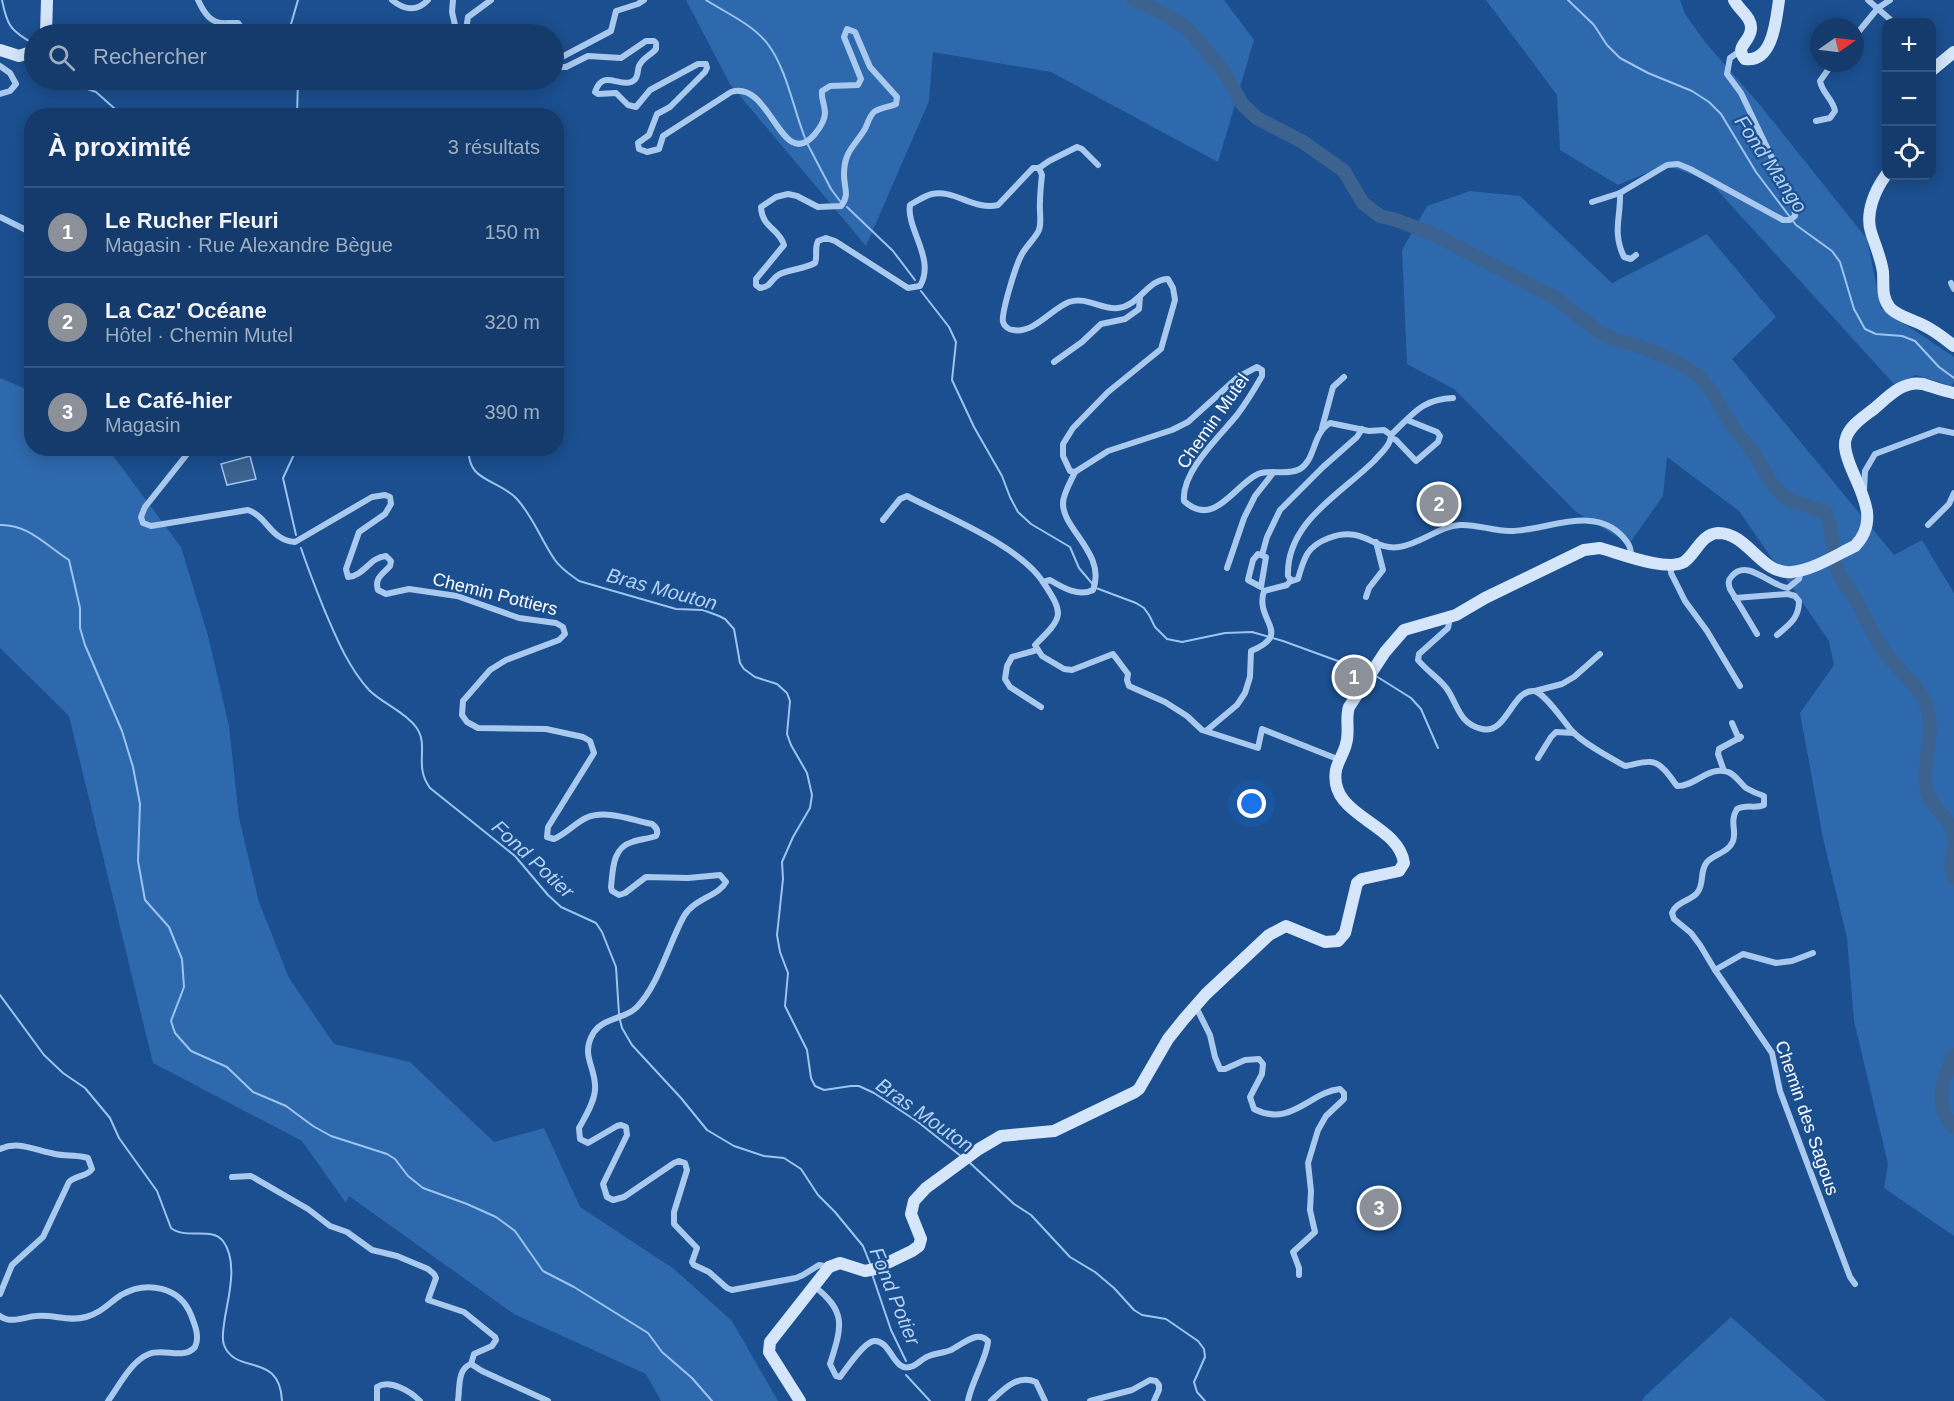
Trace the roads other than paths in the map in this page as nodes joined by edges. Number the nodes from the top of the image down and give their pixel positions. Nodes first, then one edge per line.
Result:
1 (47, 0) edge
2 (198, 0) edge
3 (393, 0) edge
4 (428, 0) edge
5 (453, 0) edge
6 (491, 0) edge
7 (644, 0) edge
8 (1734, 0) edge
9 (1779, 0) edge
10 (1868, 0) edge
11 (1890, 0) edge
12 (1878, 8) junction
13 (1889, 18) edge
14 (46, 24) edge
15 (226, 24) edge
16 (455, 24) edge
17 (467, 24) edge
18 (1864, 25) edge
19 (0, 50) edge
20 (1740, 51) junction
21 (1954, 52) edge
22 (24, 54) edge
23 (564, 56) edge
24 (1936, 64) edge
25 (0, 66) edge
26 (564, 68) edge
27 (1826, 72) edge
28 (0, 94) edge
29 (1816, 121) dead end
30 (1098, 165) dead end
31 (1039, 168) junction
32 (1884, 180) edge
33 (1620, 193) junction
34 (1592, 202) dead end
35 (0, 217) edge
36 (24, 229) edge
37 (1636, 255) dead end
38 (1140, 297) junction
39 (1954, 346) edge
40 (1054, 362) dead end
41 (1344, 377) dead end
42 (1954, 393) edge
43 (1453, 398) dead end
44 (1407, 420) junction
45 (1322, 428) junction
46 (1362, 429) junction
47 (1954, 433) edge
48 (1391, 436) junction
49 (186, 456) edge
50 (1075, 472) junction
51 (1273, 473) junction
52 (1954, 493) edge
53 (1864, 500) junction
54 (883, 520) dead end
55 (1928, 525) dead end
56 (1376, 542) junction
57 (1263, 555) junction
58 (1631, 557) junction
59 (1671, 566) junction
60 (1227, 568) dead end
61 (1801, 571) junction
62 (1291, 580) junction
63 (1043, 582) junction
64 (1366, 597) dead end
65 (1735, 598) junction
66 (1451, 617) junction
67 (1757, 634) dead end
68 (1778, 635) dead end
69 (1037, 650) junction
70 (1600, 654) dead end
71 (1740, 686) dead end
72 (1534, 691) junction
73 (1041, 707) dead end
74 (1732, 723) dead end
75 (1206, 731) junction
76 (1574, 733) junction
77 (1538, 758) dead end
78 (1340, 760) junction
79 (1724, 771) junction
80 (1813, 953) dead end
81 (1715, 970) junction
82 (1196, 1006) junction
83 (0, 1149) edge
84 (232, 1177) dead end
85 (829, 1267) junction
86 (1299, 1275) dead end
87 (1854, 1284) dead end
88 (813, 1286) junction
89 (0, 1294) edge
90 (0, 1316) edge
91 (471, 1364) junction
92 (108, 1401) edge
93 (377, 1401) edge
94 (420, 1401) edge
95 (458, 1401) edge
96 (548, 1401) edge
97 (800, 1401) edge
98 (968, 1401) edge
99 (990, 1401) edge
100 (1044, 1401) edge
101 (1090, 1401) edge
102 (1154, 1401) edge

1 - 14 main road
2 - 15 street
3 - 4 street
5 - 16 street
6 - 17 street
7 - 23 street
8 - 20 main road
9 - 20 main road
10 - 12 street
11 - 12 street
12 - 13 street
12 - 18 street
19 - 22 main road
20 - 33 street
21 - 24 main road
25 - 28 street
26 - 31 street
27 - 29 street
30 - 31 street
31 - 38 street
32 - 39 main road
33 - 34 street
33 - 37 street
35 - 36 street
38 - 40 street
38 - 50 street
41 - 45 street
42 - 53 main road
43 - 44 street
44 - 48 street
44 - 48 street
45 - 46 street
45 - 51 street, Chemin Mutel
46 - 48 street
46 - 57 street
47 - 53 street
48 - 62 street
49 - 85 street, Chemin Pottiers
50 - 51 street, Chemin Mutel
50 - 63 street
51 - 60 street
52 - 55 street
53 - 61 main road
54 - 63 street
56 - 58 street
56 - 62 street
56 - 64 street
57 - 57 street
58 - 59 main road
58 - 66 main road
59 - 61 main road
59 - 71 street
61 - 65 street
62 - 75 street
63 - 69 street
65 - 67 street
65 - 68 street
66 - 72 street
66 - 78 main road
69 - 73 street
69 - 75 street
70 - 72 street
72 - 76 street
74 - 79 street
75 - 78 street
76 - 77 street
76 - 79 street
78 - 82 main road
79 - 81 street, Chemin des Sagous
80 - 81 street
81 - 87 street, Chemin des Sagous
82 - 85 main road
82 - 86 street
83 - 89 street
84 - 91 street
85 - 88 main road
88 - 97 main road
88 - 98 street
90 - 92 street
91 - 95 street
91 - 96 street
93 - 94 street
99 - 100 street
101 - 102 street

